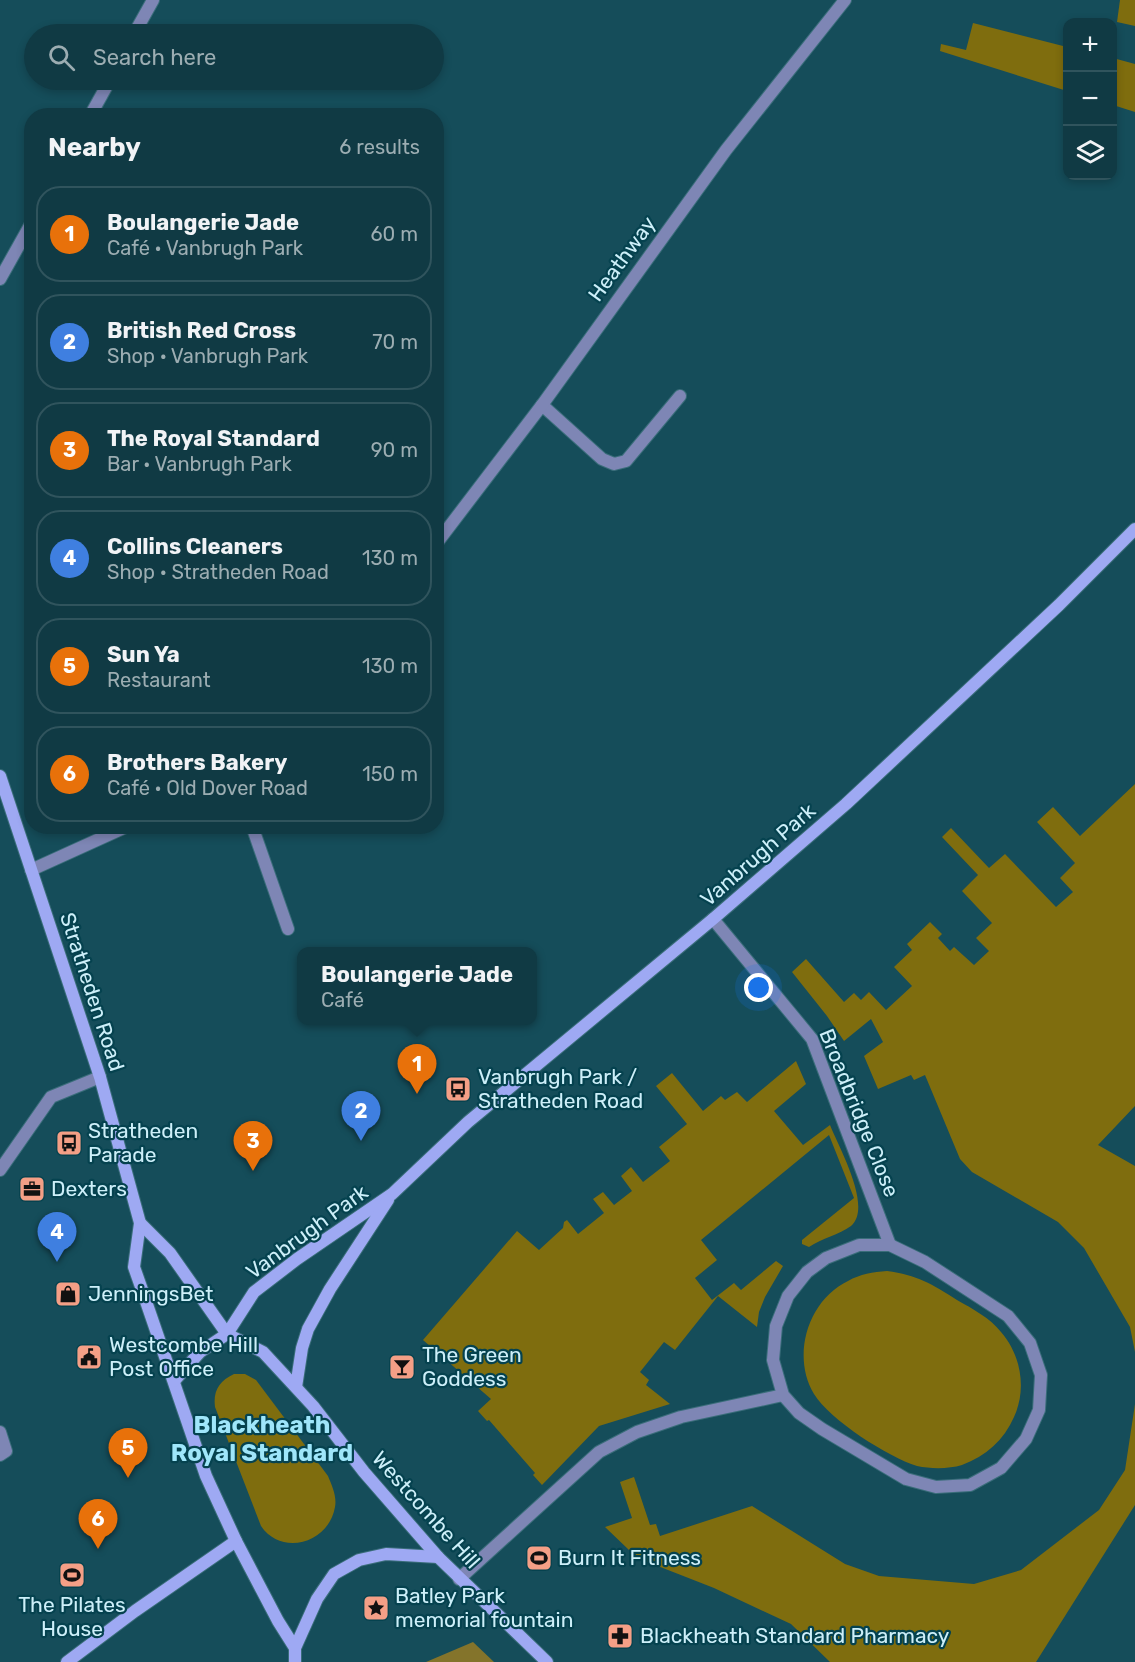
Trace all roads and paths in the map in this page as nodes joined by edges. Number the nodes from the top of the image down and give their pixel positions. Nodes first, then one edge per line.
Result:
1 (153, 0) edge
2 (845, 0) edge
3 (140, 24) edge
4 (104, 90) edge
5 (94, 108) edge
6 (24, 236) edge
7 (0, 279) edge
8 (680, 396) dead end
9 (542, 405) junction
10 (1135, 529) edge
11 (444, 534) edge
12 (0, 776) edge
13 (111, 834) edge
14 (255, 834) edge
15 (31, 870) junction
16 (713, 919) junction
17 (288, 929) dead end
18 (100, 1077) junction
19 (0, 1170) edge
20 (392, 1194) junction
21 (140, 1223) junction
22 (890, 1245) junction
23 (227, 1334) junction
24 (174, 1381) junction
25 (296, 1388) junction
26 (783, 1395) junction
27 (0, 1432) edge
28 (0, 1455) edge
29 (236, 1541) junction
30 (438, 1557) junction
31 (459, 1579) junction
32 (295, 1648) junction
33 (67, 1662) edge
34 (295, 1662) edge
35 (547, 1662) edge

1 - 3 street
2 - 9 street, Heathway
4 - 5 street
6 - 7 street
8 - 9 street
9 - 11 street, Heathway
10 - 16 main road, Vanbrugh Park
12 - 15 main road, Stratheden Road
13 - 15 street
14 - 17 street
15 - 18 main road, Stratheden Road
16 - 20 main road, Vanbrugh Park
16 - 22 street, Broadbridge Close
18 - 19 street
18 - 21 main road, Stratheden Road
20 - 23 main road, Vanbrugh Park
20 - 25 main road, Vanbrugh Park
21 - 23 main road, Stratheden Road
21 - 24 main road, Stratheden Road
22 - 26 street
22 - 26 street
23 - 24 main road, Vanbrugh Park
23 - 25 main road, Westcombe Hill
24 - 29 main road
25 - 30 main road, Westcombe Hill
26 - 31 street
27 - 28 street
29 - 32 main road
29 - 33 main road
30 - 31 main road, Westcombe Hill
30 - 32 main road
31 - 35 main road, Westcombe Hill
32 - 34 main road

